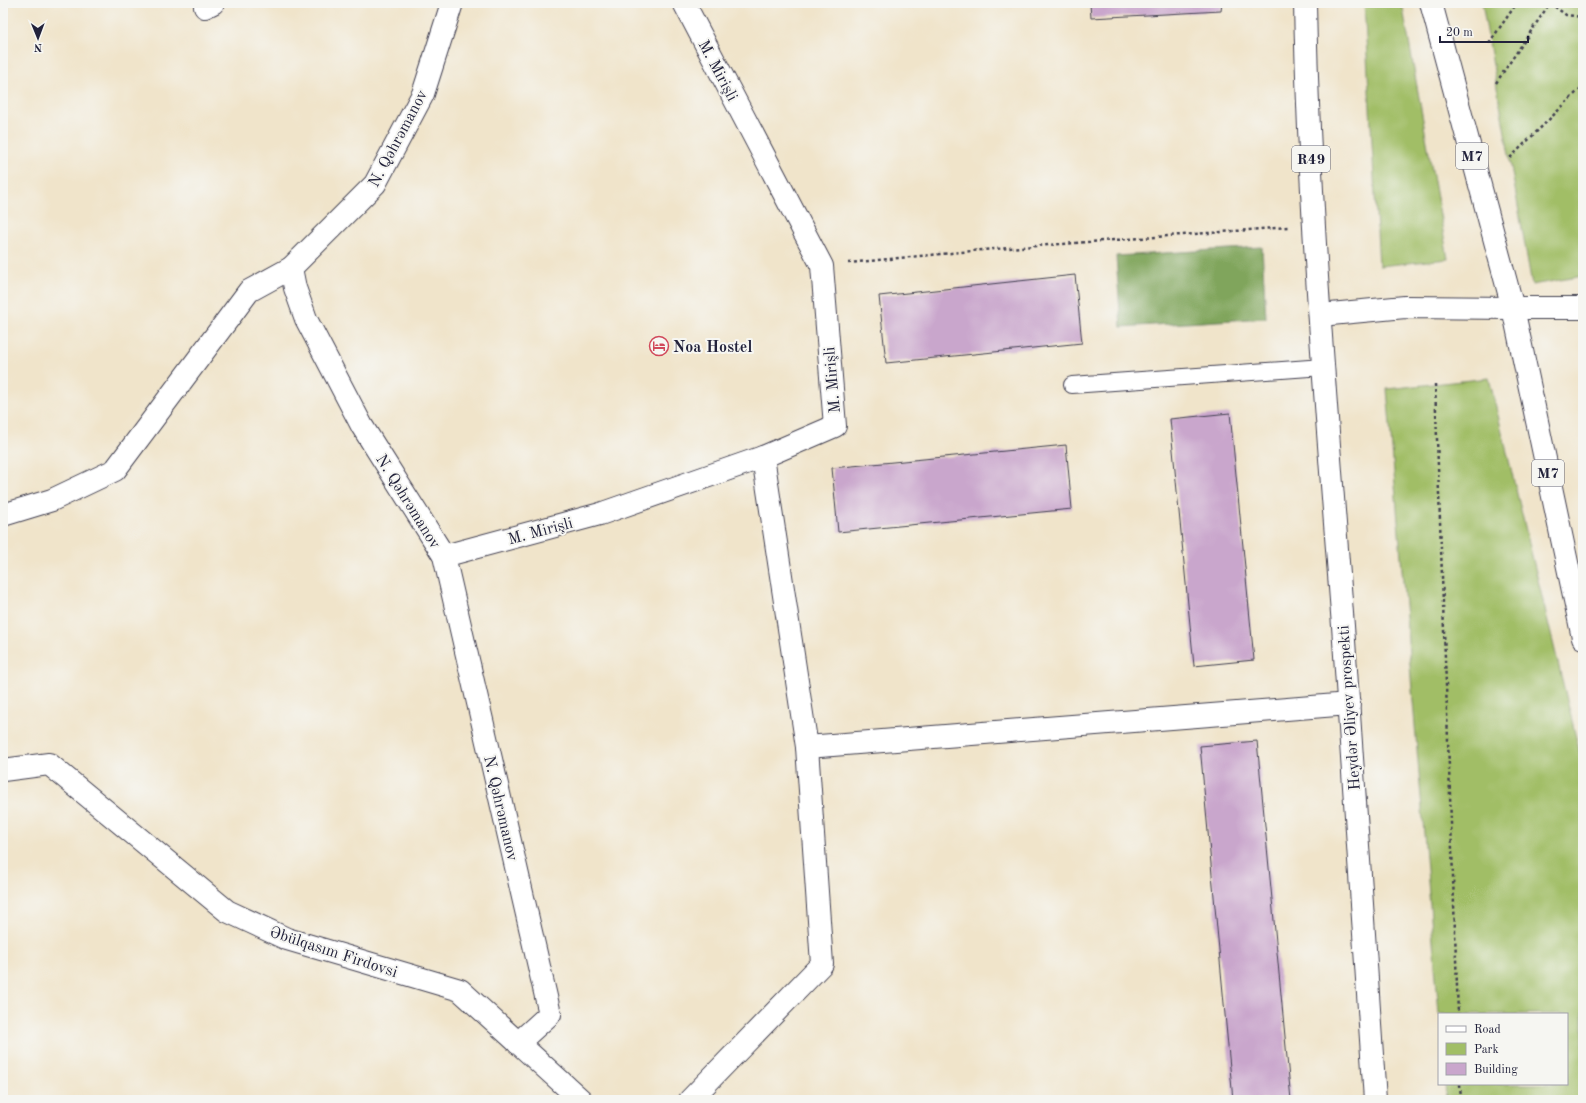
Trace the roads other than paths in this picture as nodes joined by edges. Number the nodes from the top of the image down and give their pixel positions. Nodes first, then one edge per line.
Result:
1 (452, 3) edge
2 (684, 3) edge
3 (1305, 3) edge
4 (1431, 3) edge
5 (292, 268) junction
6 (1513, 308) junction
7 (1583, 308) edge
8 (1320, 315) junction
9 (1323, 367) junction
10 (1072, 385) dead end
11 (763, 456) junction
12 (3, 515) edge
13 (444, 556) junction
14 (1583, 638) edge
15 (1349, 704) junction
16 (807, 747) junction
17 (3, 770) edge
18 (518, 1043) junction
19 (581, 1100) edge
20 (690, 1100) edge
21 (1375, 1100) edge

1 - 5 main road, N. Qəhrəmanov
2 - 11 main road, M. Mirişli
3 - 8 main road, R49
4 - 6 main road, M7
5 - 12 main road
5 - 13 main road, N. Qəhrəmanov
6 - 7 main road
6 - 8 main road
6 - 14 main road, M7
8 - 9 main road, Heydər Əliyev prospekti
9 - 10 lane
9 - 15 main road, Heydər Əliyev prospekti
11 - 13 main road, M. Mirişli
11 - 16 main road
13 - 18 main road, N. Qəhrəmanov
15 - 16 main road
15 - 21 main road, Heydər Əliyev prospekti
16 - 20 main road
17 - 18 main road, Əbülqasım Firdovsi
18 - 19 main road, Əbülqasım Firdovsi

